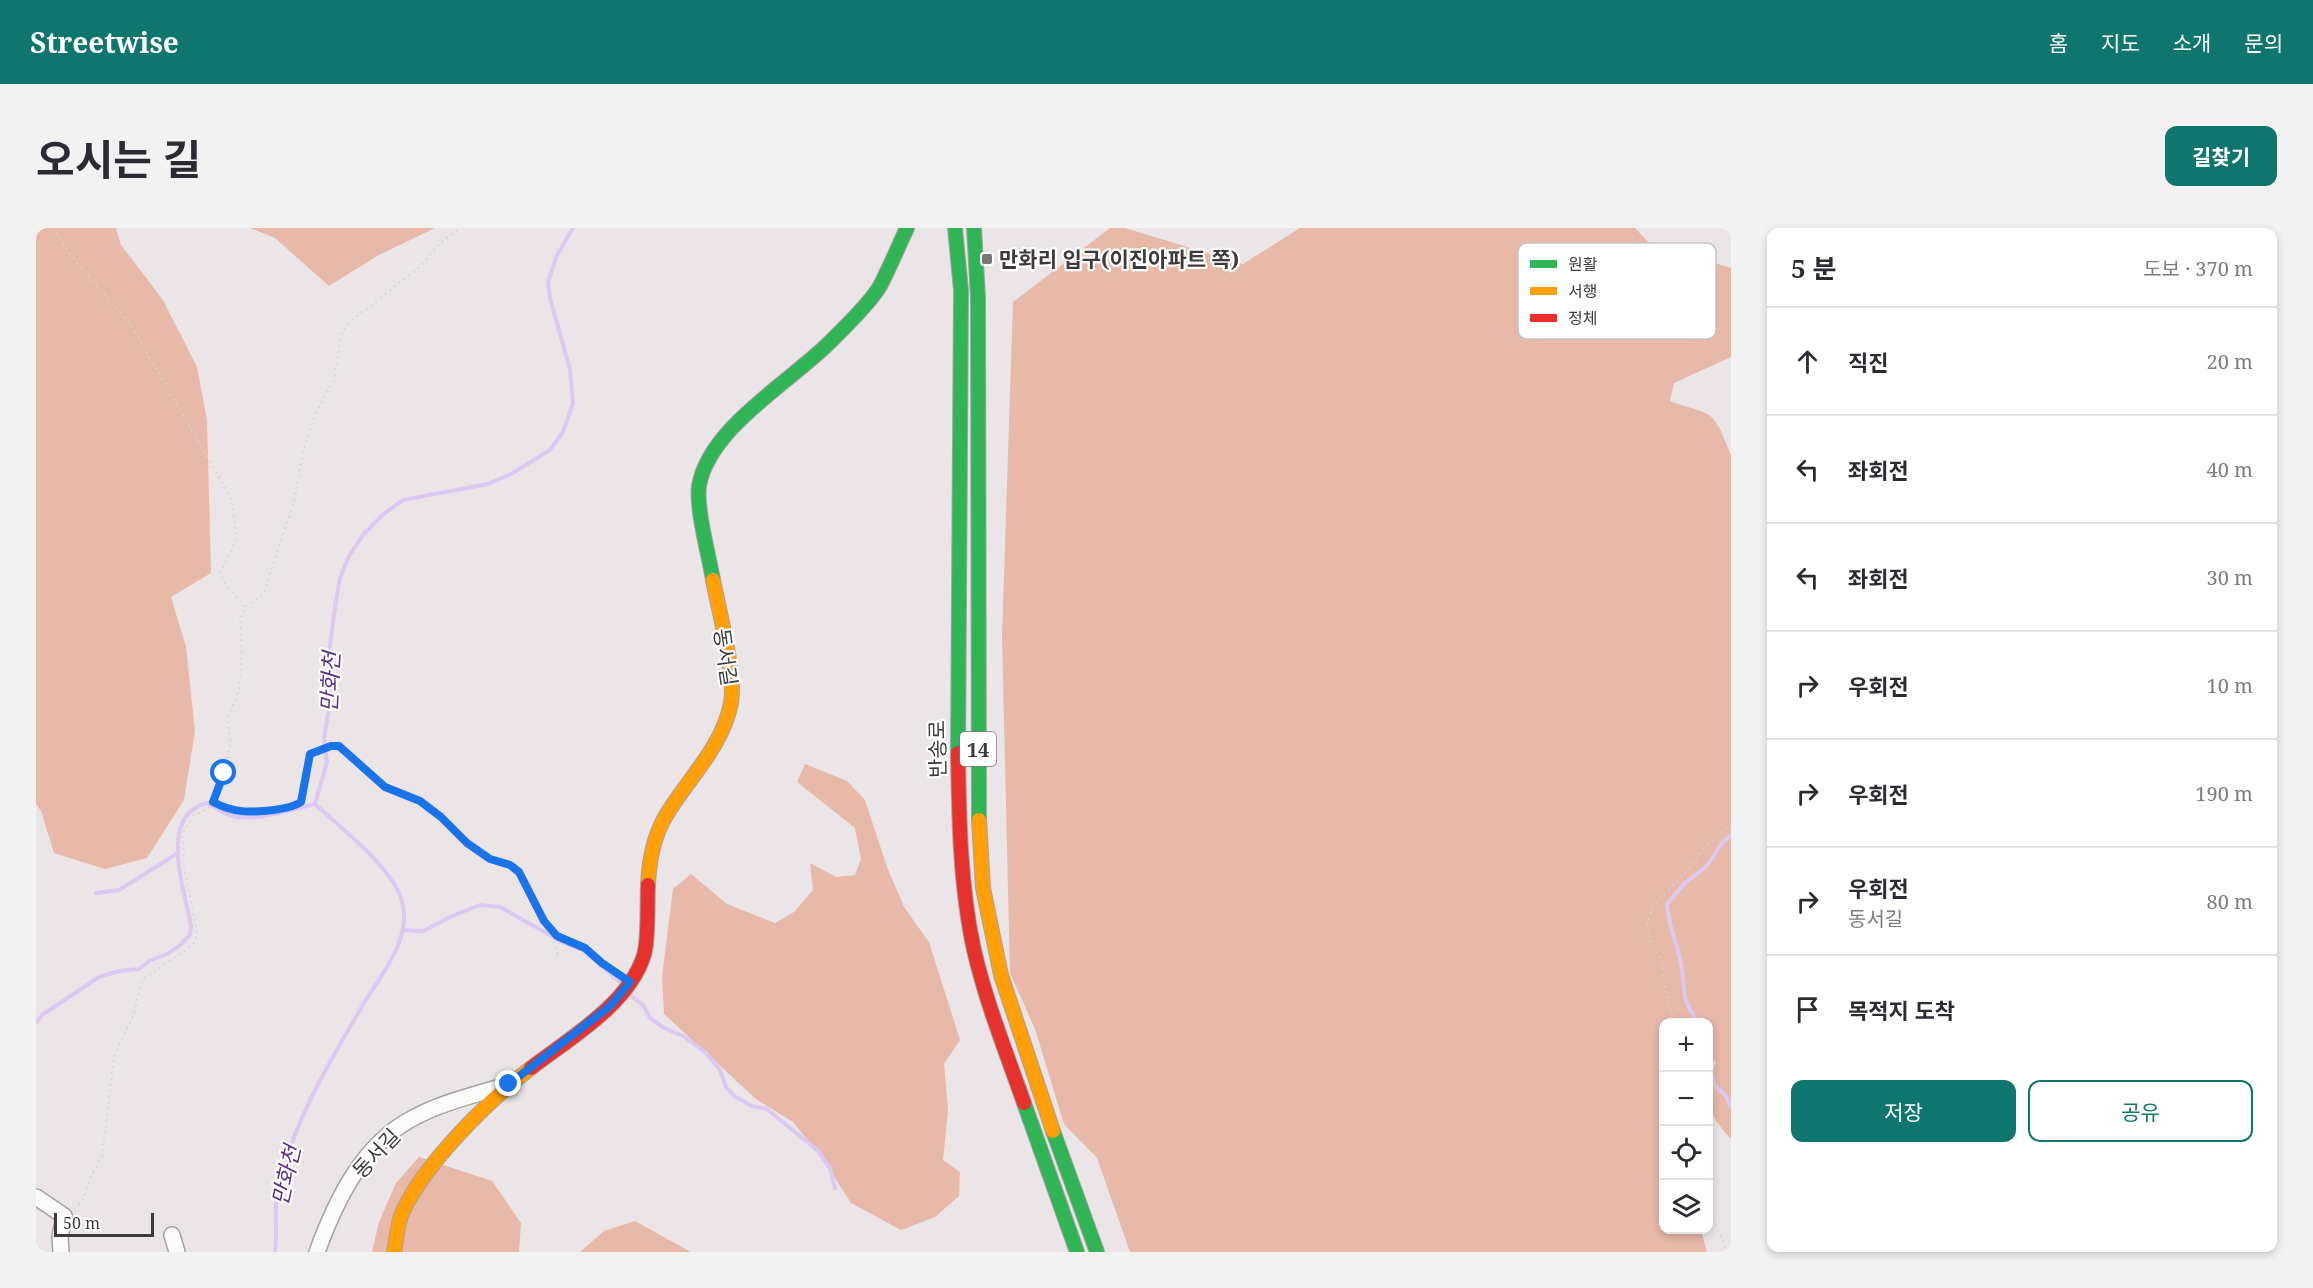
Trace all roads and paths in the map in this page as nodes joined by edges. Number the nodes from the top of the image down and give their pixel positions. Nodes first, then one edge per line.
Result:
1 (53, 228) edge
2 (461, 228) edge
3 (907, 228) edge
4 (955, 228) edge
5 (974, 228) edge
6 (246, 607) junction
7 (212, 804) junction
8 (1731, 824) edge
9 (557, 936) junction
10 (558, 956) dead end
11 (626, 986) junction
12 (1673, 1018) edge
13 (509, 1084) junction
14 (466, 1098) junction
15 (478, 1116) junction
16 (36, 1197) edge
17 (64, 1216) junction
18 (1713, 1219) edge
19 (172, 1235) dead end
20 (61, 1252) edge
21 (177, 1252) edge
22 (317, 1252) edge
23 (394, 1252) edge
24 (1077, 1252) edge
25 (1097, 1252) edge
26 (1726, 1252) edge

1 - 6 path
2 - 6 path
3 - 11 main road, 동서길
4 - 24 main road, 반송로 / 14
5 - 25 main road, 반송로 / 14
6 - 7 path
7 - 9 path
7 - 17 path
8 - 12 path
9 - 10 path
9 - 11 path
11 - 13 main road, 동서길
13 - 14 street, 동서길
13 - 15 main road, 동서길
14 - 15 street
14 - 22 street, 동서길
15 - 23 main road, 동서길
16 - 17 street
17 - 20 street
18 - 26 path
19 - 21 street

